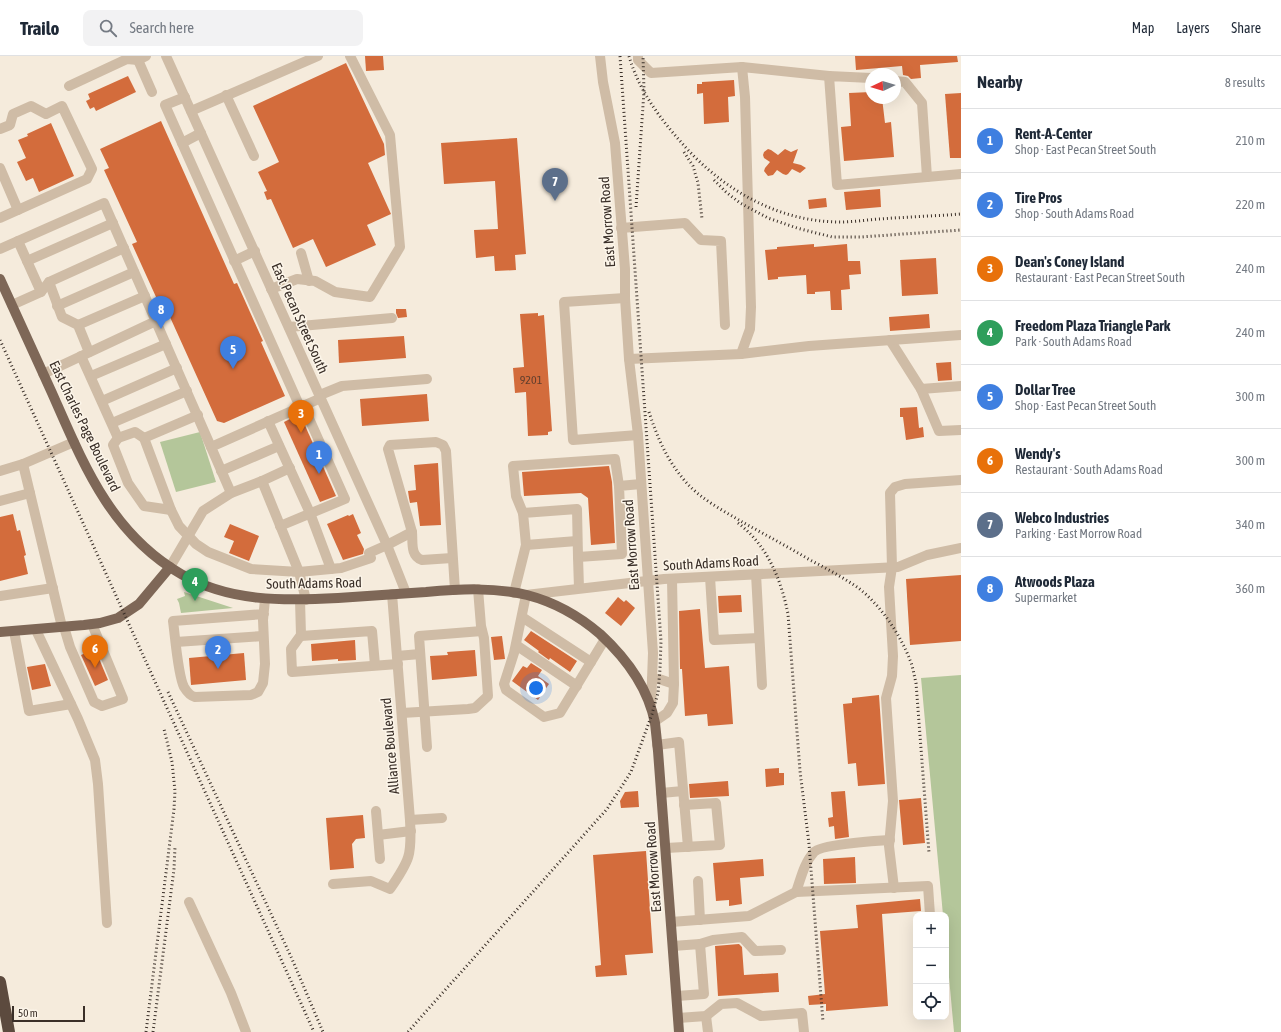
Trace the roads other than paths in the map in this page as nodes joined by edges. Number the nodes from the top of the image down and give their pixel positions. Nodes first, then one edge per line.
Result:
1 (166, 56) edge
2 (318, 56) edge
3 (350, 56) edge
4 (600, 56) edge
5 (638, 56) edge
6 (142, 58) edge
7 (742, 67) junction
8 (829, 76) junction
9 (865, 78) edge
10 (901, 82) edge
11 (69, 86) dead end
12 (152, 92) dead end
13 (226, 95) junction
14 (185, 97) junction
15 (191, 110) junction
16 (0, 129) edge
17 (201, 133) junction
18 (182, 143) junction
19 (254, 156) dead end
20 (0, 168) edge
21 (961, 174) edge
22 (927, 177) junction
23 (18, 210) junction
24 (0, 218) edge
25 (113, 223) junction
26 (622, 228) junction
27 (18, 241) junction
28 (124, 248) junction
29 (0, 249) edge
30 (254, 252) junction
31 (300, 254) dead end
32 (27, 261) junction
33 (234, 261) junction
34 (134, 272) junction
35 (0, 279) edge
36 (309, 280) junction
37 (49, 282) junction
38 (271, 289) junction
39 (41, 292) junction
40 (145, 296) junction
41 (625, 298) junction
42 (12, 305) junction
43 (57, 306) junction
44 (392, 318) dead end
45 (156, 321) junction
46 (78, 325) junction
47 (725, 325) dead end
48 (288, 327) junction
49 (961, 335) edge
50 (890, 340) junction
51 (166, 344) junction
52 (85, 354) junction
53 (741, 354) junction
54 (629, 359) junction
55 (177, 368) junction
56 (43, 374) junction
57 (90, 376) junction
58 (427, 379) dead end
59 (961, 386) edge
60 (921, 389) junction
61 (187, 391) junction
62 (320, 396) junction
63 (102, 401) junction
64 (301, 406) junction
65 (198, 416) junction
66 (268, 421) junction
67 (112, 423) junction
68 (961, 430) edge
69 (638, 435) junction
70 (118, 438) junction
71 (144, 438) junction
72 (74, 442) junction
73 (279, 446) junction
74 (212, 447) junction
75 (23, 464) junction
76 (290, 468) junction
77 (221, 470) junction
78 (0, 471) edge
79 (961, 480) edge
80 (262, 481) junction
81 (641, 484) junction
82 (619, 486) junction
83 (30, 493) junction
84 (231, 493) junction
85 (0, 501) edge
86 (171, 510) junction
87 (310, 513) junction
88 (523, 513) junction
89 (280, 526) junction
90 (412, 532) junction
91 (188, 536) junction
92 (577, 541) junction
93 (387, 545) junction
94 (526, 545) junction
95 (961, 548) edge
96 (578, 557) junction
97 (452, 558) junction
98 (170, 566) junction
99 (895, 567) junction
100 (331, 569) junction
101 (299, 572) junction
102 (756, 574) junction
103 (710, 576) junction
104 (672, 578) junction
105 (647, 581) junction
106 (53, 588) junction
107 (579, 588) junction
108 (478, 589) junction
109 (455, 590) junction
110 (406, 593) junction
111 (514, 593) junction
112 (392, 594) junction
113 (526, 595) junction
114 (0, 596) edge
115 (265, 599) junction
116 (303, 600) junction
117 (264, 614) junction
118 (522, 617) junction
119 (92, 624) junction
120 (63, 627) junction
121 (36, 630) junction
122 (14, 631) junction
123 (482, 631) junction
124 (0, 632) edge
125 (264, 636) junction
126 (301, 636) junction
127 (759, 638) junction
128 (605, 639) junction
129 (176, 642) junction
130 (516, 645) junction
131 (420, 654) junction
132 (397, 660) junction
133 (591, 662) junction
134 (375, 665) junction
135 (652, 679) junction
136 (674, 684) junction
137 (762, 685) dead end
138 (577, 686) junction
139 (71, 704) junction
140 (651, 709) junction
141 (425, 712) junction
142 (402, 713) junction
143 (654, 722) junction
144 (658, 745) junction
145 (427, 747) dead end
146 (683, 791) junction
147 (662, 793) junction
148 (684, 805) junction
149 (376, 811) dead end
150 (442, 818) dead end
151 (410, 820) junction
152 (411, 831) junction
153 (378, 835) junction
154 (890, 840) junction
155 (688, 847) junction
156 (666, 848) junction
157 (380, 859) dead end
158 (698, 881) dead end
159 (333, 884) dead end
160 (894, 888) junction
161 (796, 892) junction
162 (189, 902) dead end
163 (930, 912) edge
164 (700, 920) junction
165 (671, 922) junction
166 (107, 923) dead end
167 (700, 944) junction
168 (673, 946) junction
169 (781, 950) dead end
170 (0, 982) edge
171 (676, 996) junction
172 (706, 1016) junction
173 (678, 1018) junction
174 (8, 1032) edge
175 (246, 1032) edge
176 (679, 1032) edge
177 (708, 1032) edge
178 (804, 1032) edge

1 - 14 street, East Pecan Street South
2 - 13 street
3 - 36 street
4 - 26 street, East Morrow Road
5 - 7 street
6 - 11 street
6 - 12 street
7 - 8 street
7 - 53 street
8 - 9 street
8 - 22 street
10 - 22 street
13 - 15 street
13 - 19 street
14 - 15 street, East Pecan Street South
14 - 18 street
15 - 17 street, East Pecan Street South
16 - 23 street
17 - 18 street
17 - 30 street, East Pecan Street South
18 - 33 street
20 - 23 street
21 - 22 street
23 - 24 street
25 - 27 street
25 - 28 street
25 - 32 street
26 - 41 street, East Morrow Road
26 - 47 street
27 - 29 street
27 - 32 street
28 - 34 street
28 - 37 street
30 - 33 street
30 - 38 street, East Pecan Street South
31 - 36 street
32 - 39 street
33 - 64 street
34 - 40 street
34 - 43 street
35 - 42 main road, East Charles Page Boulevard
36 - 38 street
37 - 39 street
37 - 43 street
38 - 48 street, East Pecan Street South
39 - 42 street
40 - 45 street
40 - 46 street
41 - 54 street, East Morrow Road
41 - 69 street
42 - 56 main road, East Charles Page Boulevard
43 - 46 street
44 - 48 street
45 - 51 street
45 - 52 street
46 - 52 street
48 - 62 street, East Pecan Street South
49 - 50 street
50 - 53 street
50 - 60 street
51 - 55 street
51 - 57 street
52 - 56 street
52 - 57 street
53 - 54 street
54 - 69 street, East Morrow Road
55 - 61 street
55 - 63 street
56 - 72 main road, East Charles Page Boulevard
57 - 63 street
58 - 62 street
59 - 60 street
60 - 68 street
61 - 65 street
61 - 67 street
62 - 64 street
62 - 93 street, East Pecan Street South
63 - 67 street
64 - 66 street
64 - 87 street
65 - 71 street
65 - 74 street
66 - 73 street
66 - 74 street
67 - 70 street
69 - 81 street, East Morrow Road
70 - 71 street
70 - 86 street
71 - 86 street
72 - 75 street
72 - 98 main road, East Charles Page Boulevard
73 - 76 street
73 - 77 street
74 - 77 street
75 - 78 street
75 - 83 street
76 - 80 street
76 - 87 street
77 - 84 street
79 - 99 street
80 - 84 street
80 - 89 street
81 - 82 street
81 - 105 street, East Morrow Road
82 - 88 street
82 - 96 street
83 - 85 street
83 - 106 street
84 - 91 street
86 - 91 street
87 - 89 street
87 - 100 street
88 - 92 street
88 - 94 street
89 - 101 street
90 - 93 street
90 - 97 street
90 - 97 street
91 - 98 street
91 - 101 street
92 - 94 street
92 - 96 street
93 - 100 street
93 - 110 street, East Pecan Street South
94 - 111 street
95 - 99 street, South Adams Road
96 - 107 street
97 - 109 street
98 - 115 main road, South Adams Road
98 - 119 main road
99 - 102 street, South Adams Road
99 - 154 street
100 - 101 street
101 - 116 street
102 - 103 street, South Adams Road
102 - 127 street
103 - 104 street, South Adams Road
103 - 127 street
104 - 105 street, South Adams Road
104 - 136 street
105 - 107 street, South Adams Road
105 - 135 street, East Morrow Road
106 - 114 street
106 - 120 street
107 - 113 street, South Adams Road
108 - 109 main road, South Adams Road
108 - 111 main road, South Adams Road
108 - 123 street
109 - 110 main road, South Adams Road
110 - 112 main road, South Adams Road
111 - 113 main road, South Adams Road
112 - 116 main road, South Adams Road
112 - 132 street, Alliance Boulevard
113 - 118 street
113 - 128 main road, South Adams Road
115 - 116 main road, South Adams Road
115 - 117 street
116 - 126 street
117 - 125 street
117 - 129 street
118 - 130 street
118 - 133 street
119 - 120 main road
119 - 120 street
120 - 121 main road
121 - 122 main road
121 - 139 street
122 - 124 main road
122 - 139 street
123 - 131 street
123 - 141 street
125 - 129 street
125 - 129 street
126 - 134 street
126 - 134 street
127 - 137 street
128 - 133 street
128 - 140 main road, South Adams Road
130 - 138 street
130 - 138 street
131 - 132 street
131 - 141 street
132 - 134 street
132 - 142 street, Alliance Boulevard
133 - 138 street
135 - 136 street
135 - 140 street, East Morrow Road
136 - 143 street
139 - 166 street
140 - 143 main road, East Morrow Road
141 - 142 street
141 - 145 street
142 - 151 street, Alliance Boulevard
143 - 144 main road, East Morrow Road
144 - 146 street
144 - 147 main road, East Morrow Road
146 - 147 street
146 - 148 street
147 - 156 main road, East Morrow Road
148 - 155 street
148 - 155 street
149 - 153 street
150 - 151 street
151 - 152 street, Alliance Boulevard
152 - 153 street
152 - 159 street, Alliance Boulevard
153 - 157 street
154 - 160 street
154 - 161 street
155 - 156 street
156 - 165 main road, East Morrow Road
158 - 164 street
160 - 161 street
160 - 163 street
161 - 164 street
162 - 175 street
164 - 165 street
165 - 168 main road, East Morrow Road
167 - 168 street
167 - 169 street
167 - 171 street
168 - 171 main road, East Morrow Road
170 - 174 highway
171 - 173 main road, East Morrow Road
172 - 173 street
172 - 177 street
172 - 178 street
173 - 176 main road, East Morrow Road

